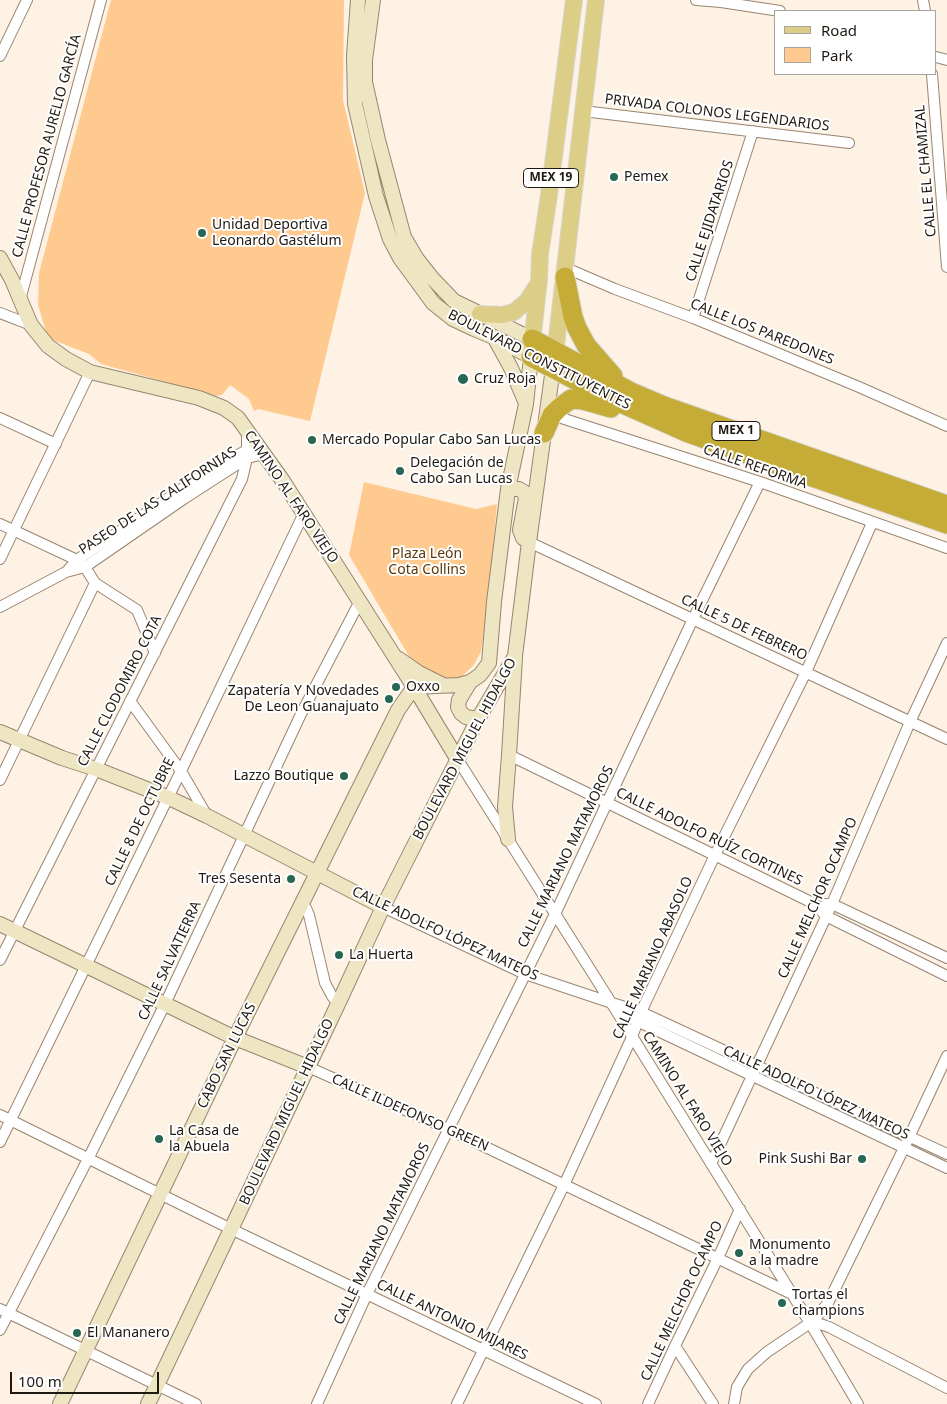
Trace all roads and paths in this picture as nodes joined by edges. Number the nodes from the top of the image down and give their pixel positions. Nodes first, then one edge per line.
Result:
1 (27, 0) edge
2 (101, 0) edge
3 (358, 0) edge
4 (373, 0) edge
5 (574, 0) edge
6 (596, 0) edge
7 (696, 0) edge
8 (721, 1) edge
9 (774, 10) edge
10 (1, 53) edge
11 (932, 75) edge
12 (583, 111) junction
13 (752, 131) junction
14 (849, 143) dead end
15 (0, 258) edge
16 (947, 267) edge
17 (565, 272) junction
18 (539, 280) junction
19 (20, 300) junction
20 (0, 313) edge
21 (480, 314) junction
22 (693, 318) junction
23 (31, 325) junction
24 (493, 337) junction
25 (532, 348) junction
26 (555, 360) junction
27 (90, 372) junction
28 (631, 392) junction
29 (526, 404) junction
30 (552, 415) junction
31 (0, 418) edge
32 (947, 426) edge
33 (686, 432) junction
34 (544, 433) junction
35 (56, 444) junction
36 (254, 452) junction
37 (760, 482) junction
38 (508, 489) junction
39 (947, 505) edge
40 (304, 513) junction
41 (872, 522) junction
42 (0, 524) edge
43 (947, 524) edge
44 (13, 530) junction
45 (529, 542) junction
46 (947, 548) edge
47 (0, 560) edge
48 (81, 563) junction
49 (95, 583) junction
50 (360, 601) junction
51 (0, 607) edge
52 (693, 619) junction
53 (947, 643) edge
54 (155, 653) junction
55 (394, 655) junction
56 (515, 656) junction
57 (806, 672) junction
58 (470, 682) junction
59 (446, 686) junction
60 (414, 687) junction
61 (130, 701) junction
62 (478, 719) junction
63 (910, 722) junction
64 (0, 732) edge
65 (947, 739) edge
66 (20, 741) junction
67 (510, 755) junction
68 (458, 760) junction
69 (96, 769) junction
70 (181, 771) junction
71 (0, 780) edge
72 (167, 797) junction
73 (608, 803) junction
74 (207, 816) junction
75 (244, 835) junction
76 (508, 839) junction
77 (715, 855) junction
78 (316, 873) junction
79 (301, 903) junction
80 (815, 904) junction
81 (832, 904) junction
82 (383, 907) junction
83 (555, 914) junction
84 (826, 916) junction
85 (0, 924) edge
86 (14, 931) junction
87 (947, 958) edge
88 (0, 960) edge
89 (85, 965) junction
90 (525, 974) junction
91 (947, 976) edge
92 (165, 1004) junction
93 (338, 1004) junction
94 (614, 1007) junction
95 (639, 1016) junction
96 (632, 1037) junction
97 (235, 1038) junction
98 (947, 1056) edge
99 (757, 1065) junction
100 (308, 1067) junction
101 (752, 1076) junction
102 (0, 1115) edge
103 (11, 1120) junction
104 (448, 1129) junction
105 (909, 1136) junction
106 (0, 1142) edge
107 (904, 1148) junction
108 (947, 1154) edge
109 (88, 1159) junction
110 (711, 1164) junction
111 (947, 1168) edge
112 (564, 1185) junction
113 (161, 1195) junction
114 (740, 1209) junction
115 (231, 1229) junction
116 (718, 1258) junction
117 (367, 1294) junction
118 (792, 1294) junction
119 (4, 1311) edge
120 (809, 1322) junction
121 (0, 1330) edge
122 (675, 1346) junction
123 (482, 1350) junction
124 (86, 1351) junction
125 (157, 1385) junction
126 (947, 1388) edge
127 (60, 1404) edge
128 (148, 1404) edge
129 (196, 1404) edge
130 (317, 1404) edge
131 (457, 1404) edge
132 (596, 1404) edge
133 (648, 1404) edge
134 (714, 1404) edge
135 (734, 1404) edge
136 (858, 1404) edge

1 - 10 street
2 - 19 street, CALLE PROFESOR AURELIO GARCÍA
3 - 24 main road, BOULEVARD CONSTITUYENTES
4 - 21 main road, BOULEVARD CONSTITUYENTES
5 - 18 main road, BOULEVARD MIGUEL HIDALGO / MEX 19
6 - 12 main road, BOULEVARD MIGUEL HIDALGO / MEX 19
7 - 8 street
8 - 9 street
11 - 16 street, CALLE EL CHAMIZAL
12 - 13 street, PRIVADA COLONOS LEGENDARIOS
12 - 17 main road, BOULEVARD MIGUEL HIDALGO / MEX 19
13 - 14 street, PRIVADA COLONOS LEGENDARIOS
13 - 22 street, CALLE EJIDATARIOS
15 - 19 main road, CAMINO AL FARO VIEJO
17 - 22 street, CALLE LOS PAREDONES
17 - 26 main road, BOULEVARD MIGUEL HIDALGO / MEX 19
17 - 28 highway
18 - 21 main road
18 - 25 main road, BOULEVARD MIGUEL HIDALGO / MEX 19
19 - 23 main road, CAMINO AL FARO VIEJO
20 - 23 street
21 - 25 main road, BOULEVARD CONSTITUYENTES
22 - 32 street, CALLE LOS PAREDONES
23 - 27 main road, CAMINO AL FARO VIEJO
24 - 25 main road, BOULEVARD CONSTITUYENTES
24 - 29 main road
25 - 26 highway, BOULEVARD CONSTITUYENTES / MEX 1
25 - 29 main road, BOULEVARD MIGUEL HIDALGO
26 - 28 highway, BOULEVARD CONSTITUYENTES / MEX 1
26 - 33 highway, BOULEVARD CONSTITUYENTES / MEX 1
26 - 34 main road, BOULEVARD MIGUEL HIDALGO
27 - 35 street
27 - 36 main road, CAMINO AL FARO VIEJO
28 - 39 highway, BOULEVARD CONSTITUYENTES / MEX 1
29 - 38 main road, BOULEVARD MIGUEL HIDALGO
30 - 33 highway
30 - 34 highway
30 - 37 street, CALLE REFORMA
31 - 35 street
33 - 43 highway, BOULEVARD CONSTITUYENTES / MEX 1
34 - 45 main road, BOULEVARD MIGUEL HIDALGO
35 - 44 street
36 - 40 main road, CAMINO AL FARO VIEJO
36 - 48 street, PASEO DE LAS CALIFORNIAS
36 - 54 street, CALLE CLODOMIRO COTA
37 - 41 street, CALLE REFORMA
37 - 52 street, CALLE MARIANO MATAMOROS
38 - 45 main road
38 - 58 main road, BOULEVARD MIGUEL HIDALGO
40 - 50 main road, CAMINO AL FARO VIEJO
40 - 70 street, CALLE 8 DE OCTUBRE
41 - 46 street, CALLE REFORMA
41 - 57 street, CALLE MARIANO ABASOLO
42 - 44 street
44 - 47 street
44 - 48 street
45 - 52 street, CALLE 5 DE FEBRERO
45 - 56 main road, BOULEVARD MIGUEL HIDALGO
48 - 49 street
48 - 51 street, PASEO DE LAS CALIFORNIAS
49 - 54 street
49 - 66 street
50 - 55 main road, CAMINO AL FARO VIEJO
50 - 75 street, CALLE SALVATIERRA
52 - 57 street, CALLE 5 DE FEBRERO
52 - 73 street, CALLE MARIANO MATAMOROS
53 - 63 street, CALLE MELCHOR OCAMPO
54 - 61 street, CALLE CLODOMIRO COTA
55 - 59 main road
55 - 60 main road, CAMINO AL FARO VIEJO
56 - 62 main road, BOULEVARD MIGUEL HIDALGO
56 - 67 main road
57 - 63 street, CALLE 5 DE FEBRERO
57 - 77 street, CALLE MARIANO ABASOLO
58 - 59 main road, BOULEVARD MIGUEL HIDALGO
58 - 62 main road
59 - 60 main road, BOULEVARD MIGUEL HIDALGO
60 - 68 main road, CAMINO AL FARO VIEJO
60 - 78 main road, CABO SAN LUCAS
61 - 69 street, CALLE CLODOMIRO COTA
61 - 70 street
62 - 68 main road, BOULEVARD MIGUEL HIDALGO
63 - 65 street, CALLE 5 DE FEBRERO
63 - 81 street, CALLE MELCHOR OCAMPO
64 - 66 main road, CALLE ADOLFO LÓPEZ MATEOS
66 - 69 main road, CALLE ADOLFO LÓPEZ MATEOS
66 - 71 street
67 - 73 street, CALLE ADOLFO RUÍZ CORTINES
67 - 76 main road
68 - 76 street, CAMINO AL FARO VIEJO
68 - 82 main road, BOULEVARD MIGUEL HIDALGO
69 - 72 main road, CALLE ADOLFO LÓPEZ MATEOS
69 - 86 street, CALLE CLODOMIRO COTA
70 - 72 street, CALLE 8 DE OCTUBRE
70 - 74 street
72 - 74 main road, CALLE ADOLFO LÓPEZ MATEOS
72 - 89 street, CALLE 8 DE OCTUBRE
73 - 77 street, CALLE ADOLFO RUÍZ CORTINES
73 - 83 street, CALLE MARIANO MATAMOROS
74 - 75 main road, CALLE ADOLFO LÓPEZ MATEOS
75 - 78 main road, CALLE ADOLFO LÓPEZ MATEOS
75 - 92 street, CALLE SALVATIERRA
76 - 83 street, CAMINO AL FARO VIEJO
77 - 80 street, CALLE ADOLFO RUÍZ CORTINES
77 - 95 street, CALLE MARIANO ABASOLO
78 - 79 main road, CABO SAN LUCAS
78 - 82 main road, CALLE ADOLFO LÓPEZ MATEOS
79 - 93 street
79 - 97 main road, CABO SAN LUCAS
80 - 81 street, CALLE ADOLFO RUÍZ CORTINES
80 - 84 street, CALLE ADOLFO RUÍZ CORTINES
81 - 84 street, CALLE MELCHOR OCAMPO
81 - 87 street, CALLE ADOLFO RUÍZ CORTINES
82 - 90 street, CALLE ADOLFO LÓPEZ MATEOS
82 - 93 main road, BOULEVARD MIGUEL HIDALGO
83 - 90 street, CALLE MARIANO MATAMOROS
83 - 94 street, CAMINO AL FARO VIEJO
84 - 91 street, CALLE ADOLFO RUÍZ CORTINES
84 - 99 street, CALLE MELCHOR OCAMPO
85 - 86 main road, CALLE ILDEFONSO GREEN
86 - 88 street, CALLE CLODOMIRO COTA
86 - 89 main road, CALLE ILDEFONSO GREEN
89 - 92 main road, CALLE ILDEFONSO GREEN
89 - 103 street, CALLE 8 DE OCTUBRE
90 - 94 street, CALLE ADOLFO LÓPEZ MATEOS
90 - 104 street, CALLE MARIANO MATAMOROS
92 - 97 main road, CALLE ILDEFONSO GREEN
92 - 109 street, CALLE SALVATIERRA
93 - 100 main road, BOULEVARD MIGUEL HIDALGO
94 - 95 street, CALLE ADOLFO LÓPEZ MATEOS
94 - 96 street, CAMINO AL FARO VIEJO
95 - 96 street, CALLE MARIANO ABASOLO
95 - 99 street, CALLE ADOLFO LÓPEZ MATEOS
95 - 101 street, CALLE ADOLFO LÓPEZ MATEOS
96 - 110 street, CAMINO AL FARO VIEJO
96 - 112 street, CALLE MARIANO ABASOLO
97 - 100 main road, CALLE ILDEFONSO GREEN
97 - 113 main road, CABO SAN LUCAS
98 - 105 street
99 - 101 street, CALLE MELCHOR OCAMPO
99 - 105 street, CALLE ADOLFO LÓPEZ MATEOS
100 - 104 street, CALLE ILDEFONSO GREEN
100 - 115 main road, BOULEVARD MIGUEL HIDALGO
101 - 107 street, CALLE ADOLFO LÓPEZ MATEOS
101 - 110 street, CALLE MELCHOR OCAMPO
102 - 103 street, CALLE ANTONIO MIJARES
103 - 106 street, CALLE 8 DE OCTUBRE
103 - 109 street, CALLE ANTONIO MIJARES
104 - 112 street, CALLE ILDEFONSO GREEN
104 - 117 street, CALLE MARIANO MATAMOROS
105 - 107 street
105 - 108 street, CALLE ADOLFO LÓPEZ MATEOS
107 - 111 street, CALLE ADOLFO LÓPEZ MATEOS
107 - 120 street
109 - 113 street, CALLE ANTONIO MIJARES
109 - 119 street, CALLE SALVATIERRA
110 - 114 street, CAMINO AL FARO VIEJO
112 - 116 street, CALLE ILDEFONSO GREEN
112 - 123 street, CALLE MARIANO ABASOLO
113 - 115 street, CALLE ANTONIO MIJARES
113 - 124 main road, CABO SAN LUCAS
114 - 116 street, CALLE MELCHOR OCAMPO
114 - 118 street, CAMINO AL FARO VIEJO
115 - 117 street, CALLE ANTONIO MIJARES
115 - 125 main road, BOULEVARD MIGUEL HIDALGO
116 - 118 street, CALLE ILDEFONSO GREEN
116 - 122 street, CALLE MELCHOR OCAMPO
117 - 123 street, CALLE ANTONIO MIJARES
117 - 130 street, CALLE MARIANO MATAMOROS
118 - 120 street, CAMINO AL FARO VIEJO
119 - 121 street, CALLE SALVATIERRA
119 - 124 street
120 - 126 street
120 - 135 street
120 - 136 street, CAMINO AL FARO VIEJO
122 - 133 street, CALLE MELCHOR OCAMPO
122 - 134 street
123 - 131 street, CALLE MARIANO ABASOLO
123 - 132 street, CALLE ANTONIO MIJARES
124 - 125 street
124 - 127 main road, CABO SAN LUCAS
125 - 128 main road, BOULEVARD MIGUEL HIDALGO
125 - 129 street

